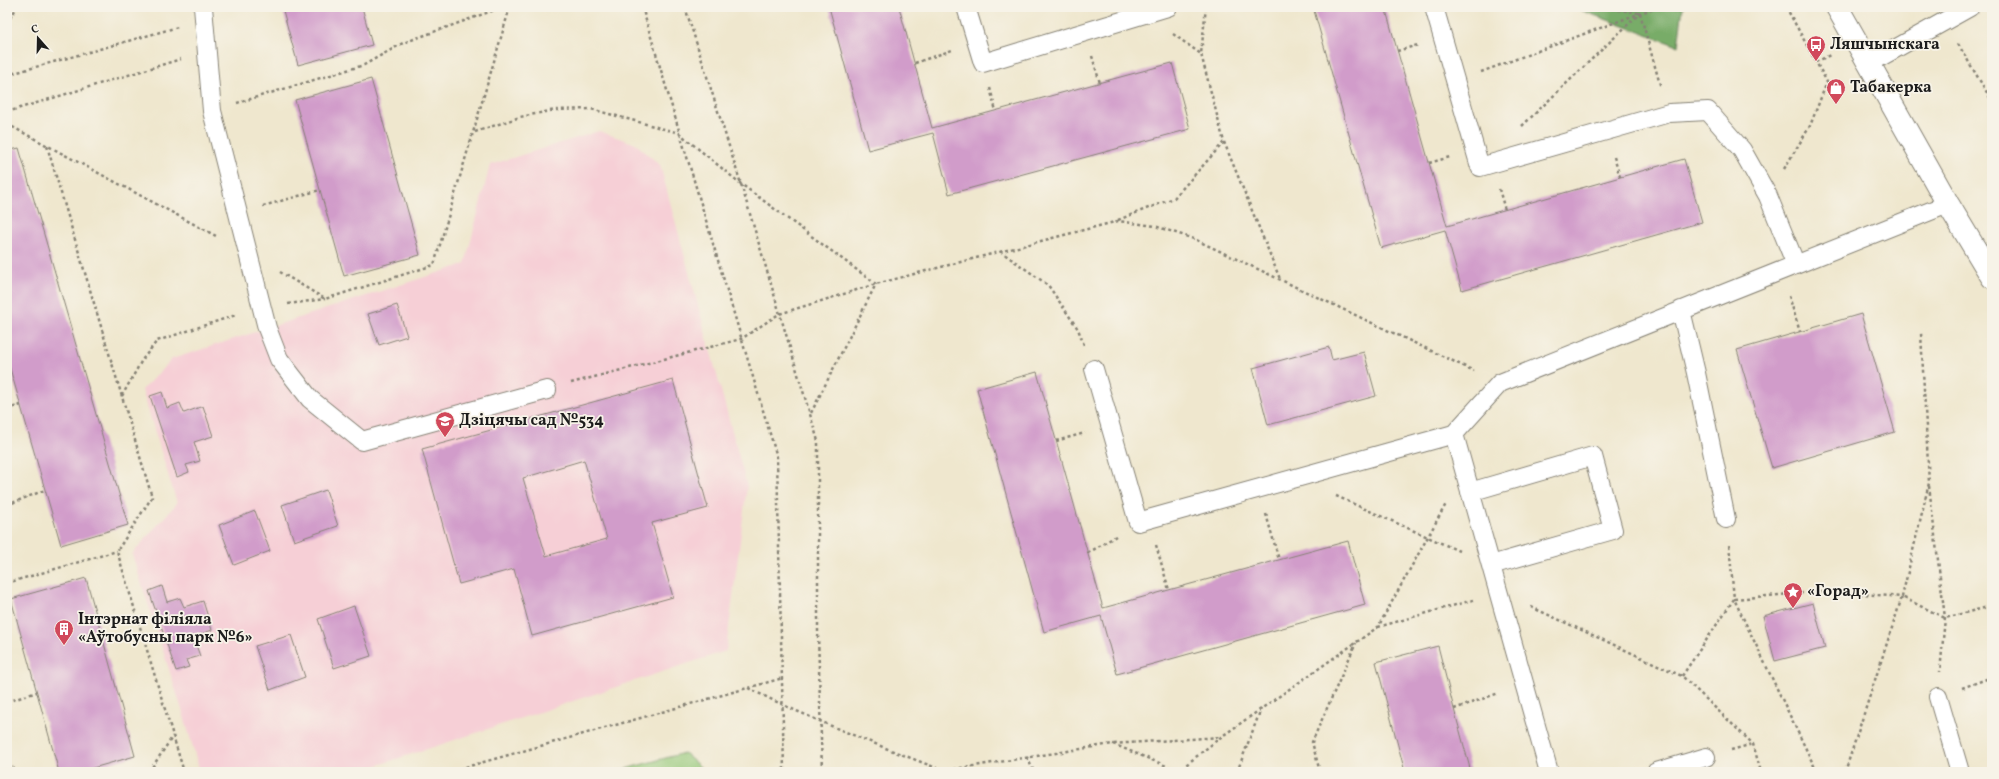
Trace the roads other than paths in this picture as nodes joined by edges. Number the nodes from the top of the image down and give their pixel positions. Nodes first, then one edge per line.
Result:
1 (966, 7) edge
2 (1168, 7) edge
3 (1434, 7) edge
4 (1837, 7) edge
5 (1970, 7) edge
6 (204, 13) edge
7 (1868, 64) junction
8 (1948, 204) junction
9 (1788, 268) junction
10 (1992, 277) edge
11 (1681, 310) junction
12 (1094, 369) road end
13 (546, 390) road end
14 (1454, 434) junction
15 (1470, 492) junction
16 (1726, 520) road end
17 (1491, 565) junction
18 (1938, 697) road end
19 (1706, 757) dead end
20 (1549, 772) edge
21 (1656, 772) edge
22 (1960, 772) edge

1 - 2 lane
3 - 9 lane
4 - 7 main road
5 - 7 lane
6 - 13 lane
7 - 8 main road
8 - 9 lane
8 - 10 main road
9 - 11 lane
11 - 14 lane
11 - 16 lane
12 - 14 lane
14 - 15 lane
15 - 17 lane
15 - 17 lane
17 - 20 lane
18 - 22 lane
19 - 21 lane

